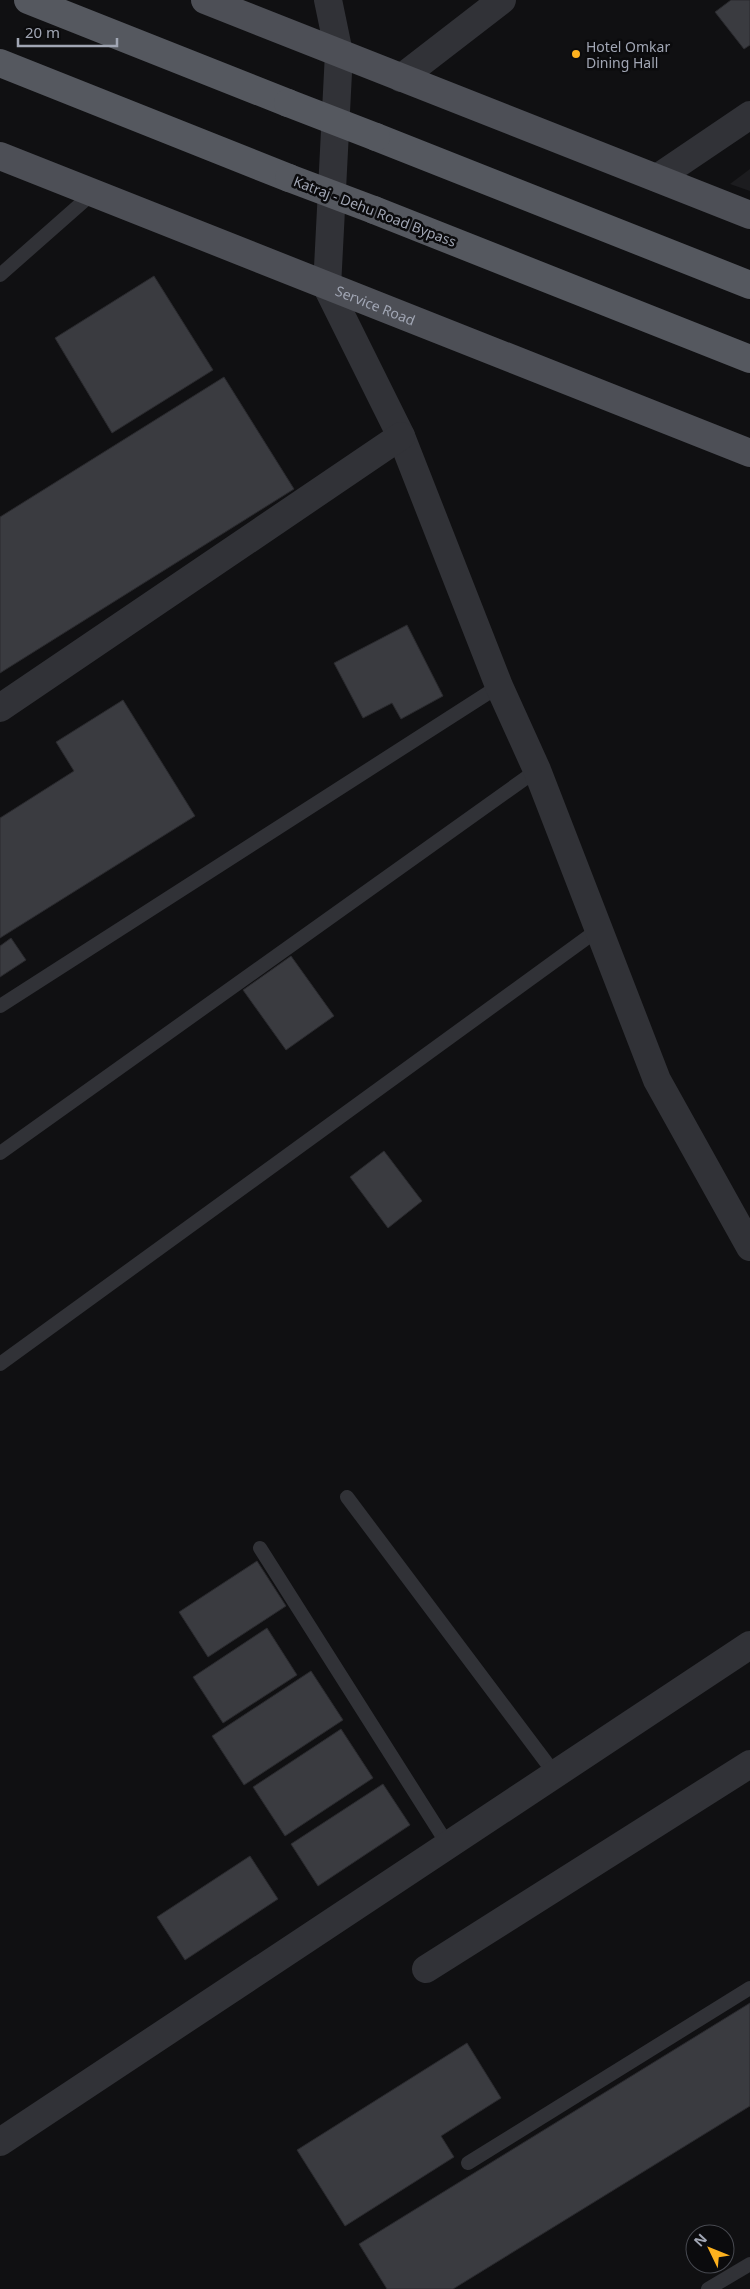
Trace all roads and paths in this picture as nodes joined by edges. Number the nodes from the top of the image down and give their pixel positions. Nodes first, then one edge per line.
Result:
1 (28, 0) edge
2 (205, 0) edge
3 (328, 0) edge
4 (502, 0) edge
5 (339, 53) junction
6 (0, 63) edge
7 (402, 78) junction
8 (750, 115) edge
9 (0, 156) edge
10 (657, 178) junction
11 (93, 193) junction
12 (750, 215) edge
13 (0, 275) edge
14 (750, 284) edge
15 (327, 286) junction
16 (750, 359) edge
17 (401, 436) junction
18 (750, 453) edge
19 (499, 686) junction
20 (0, 708) edge
21 (537, 770) junction
22 (599, 929) junction
23 (0, 1006) edge
24 (0, 1153) edge
25 (750, 1247) edge
26 (0, 1364) edge
27 (346, 1497) dead end
28 (260, 1548) dead end
29 (750, 1645) edge
30 (750, 1764) edge
31 (555, 1774) junction
32 (448, 1844) junction
33 (426, 1969) dead end
34 (750, 1988) edge
35 (0, 2142) edge
36 (468, 2163) dead end
37 (750, 2264) edge
38 (708, 2289) edge

1 - 14 highway, bridge
2 - 5 main road
3 - 5 street
4 - 7 street
5 - 7 main road
5 - 15 street
6 - 16 highway, Katraj - Dehu Road Bypass, bridge
7 - 10 main road
8 - 10 street
9 - 11 main road, Service Road
10 - 12 main road
11 - 13 lane
11 - 15 main road, Service Road
15 - 17 street
15 - 18 main road, Service Road
17 - 19 street
17 - 20 street
19 - 21 street
19 - 23 lane
21 - 22 street
21 - 24 lane
22 - 25 street
22 - 26 lane
27 - 31 lane
28 - 32 lane
29 - 31 street
30 - 33 street
31 - 32 street
32 - 35 street
34 - 36 lane
37 - 38 lane

